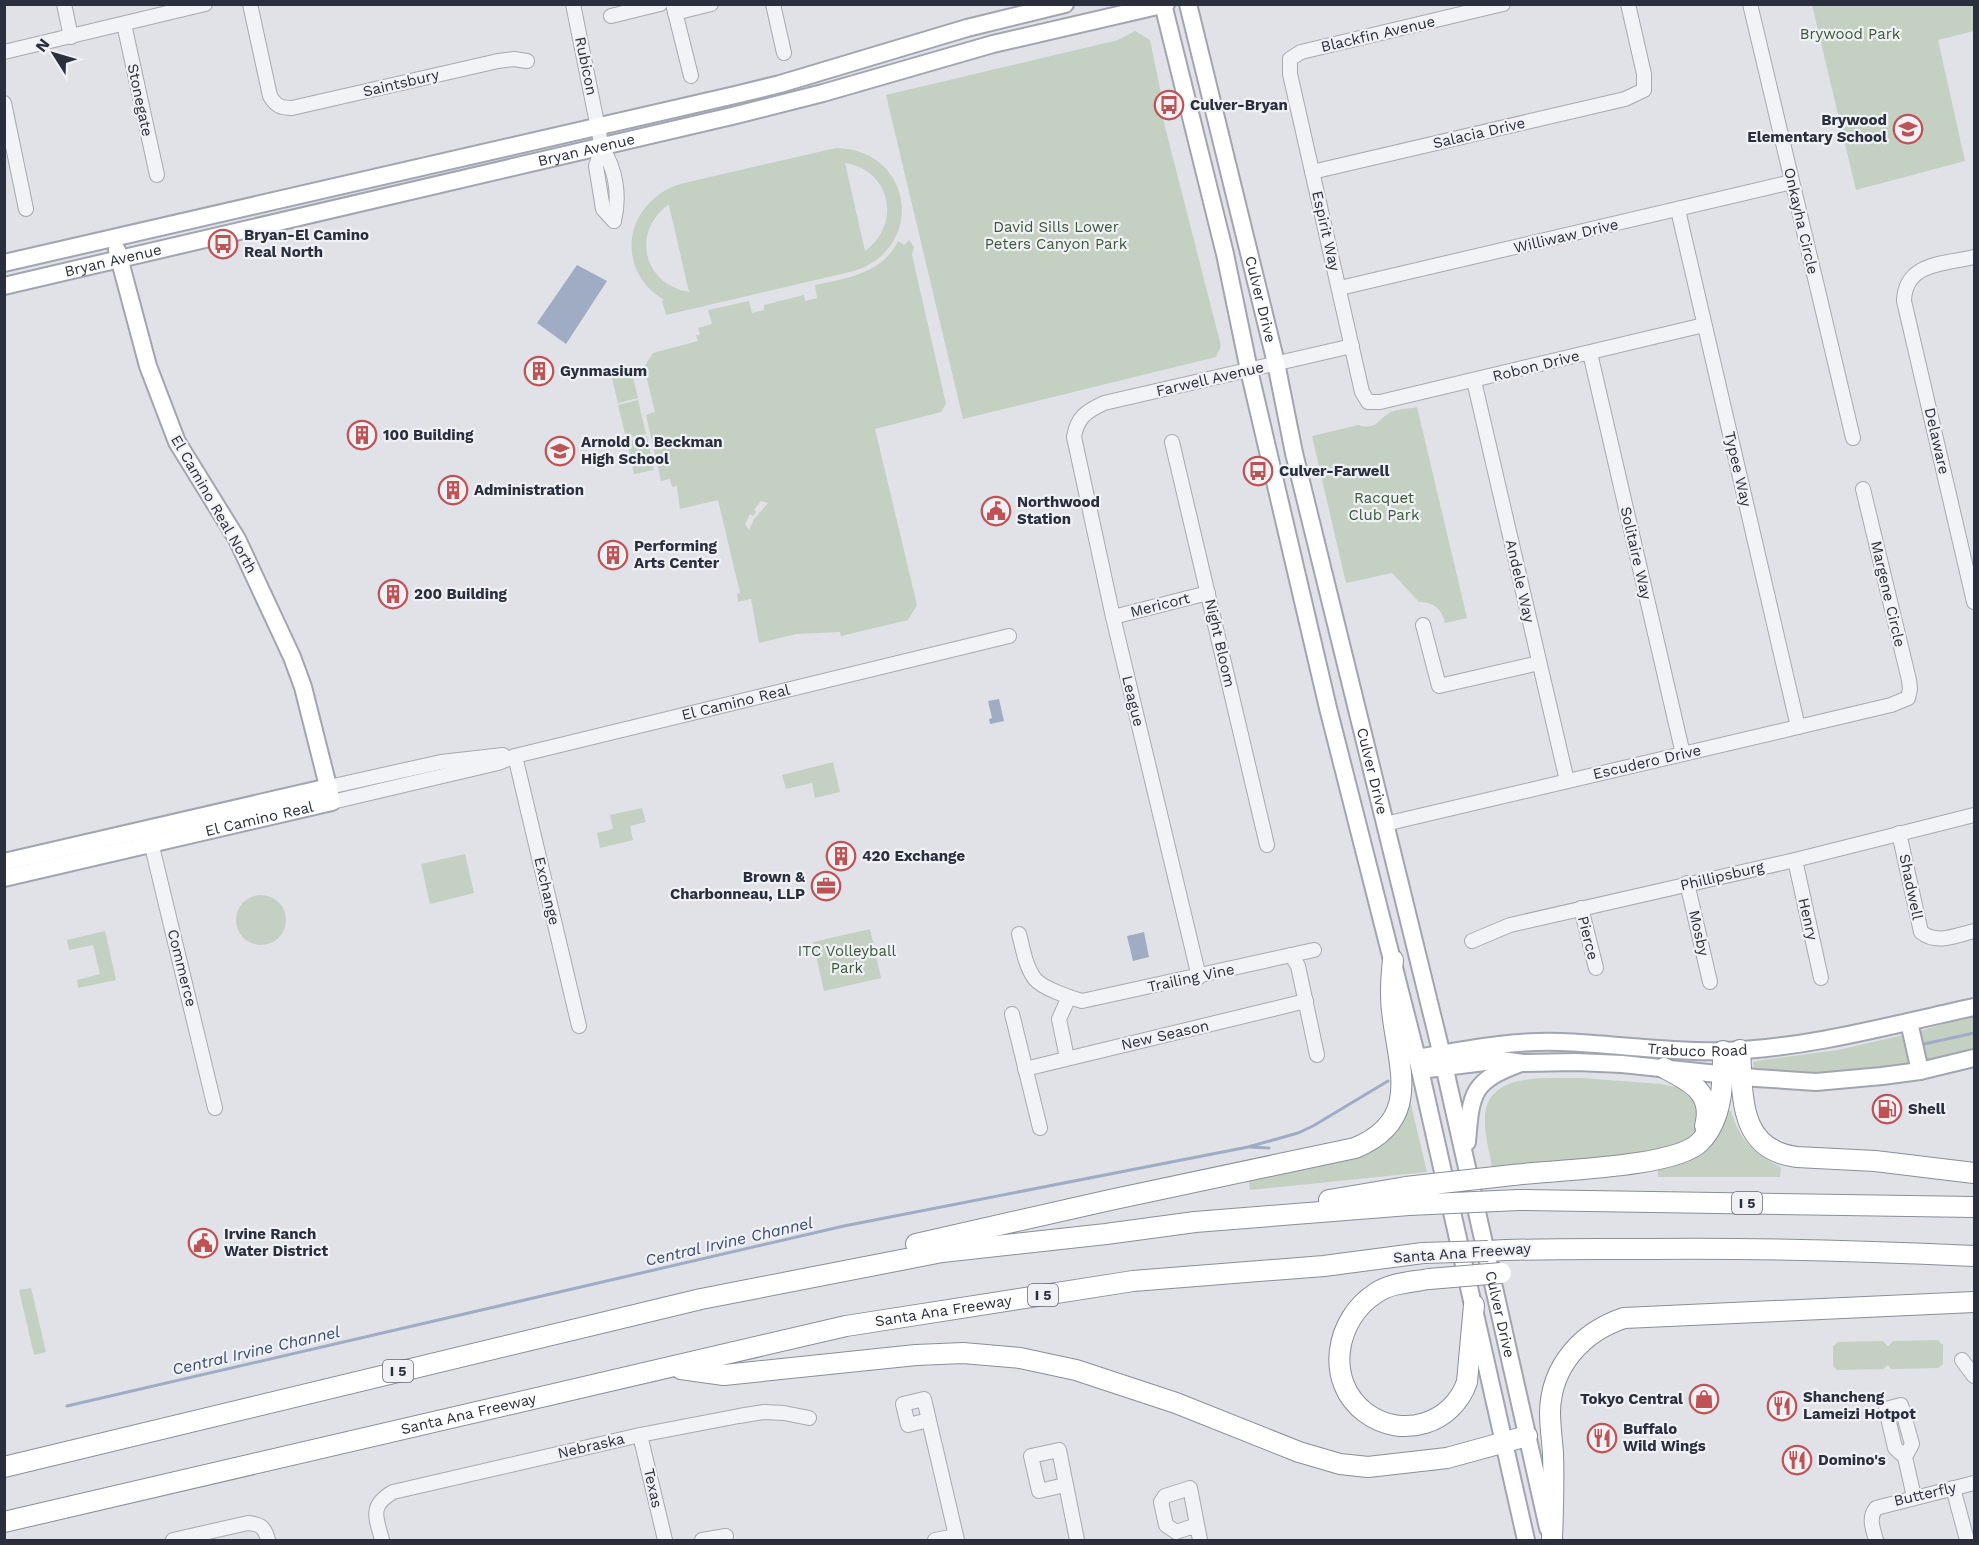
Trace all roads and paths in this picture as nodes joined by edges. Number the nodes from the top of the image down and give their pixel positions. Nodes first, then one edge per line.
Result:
1 (64, 4) edge
2 (250, 4) edge
3 (573, 4) edge
4 (660, 4) edge
5 (711, 4) edge
6 (773, 4) edge
7 (1065, 4) edge
8 (1188, 4) edge
9 (1503, 4) edge
10 (1628, 4) edge
11 (1750, 4) edge
12 (198, 5) edge
13 (1164, 5) edge
14 (674, 9) edge
15 (611, 16) dead end
16 (123, 24) junction
17 (71, 37) junction
18 (4, 52) edge
19 (784, 53) dead end
20 (1290, 59) joint
21 (527, 61) dead end
22 (691, 76) dead end
23 (4, 103) edge
24 (599, 127) junction
25 (602, 148) junction
26 (1312, 172) junction
27 (157, 176) dead end
28 (1792, 182) junction
29 (27, 209) dead end
30 (1678, 210) junction
31 (114, 237) junction
32 (1974, 257) edge
33 (119, 259) junction
34 (4, 263) edge
35 (4, 285) edge
36 (1340, 288) junction
37 (1704, 325) junction
38 (1352, 346) junction
39 (1590, 352) junction
40 (1276, 363) junction
41 (1249, 370) junction
42 (1474, 381) junction
43 (1368, 402) joint
44 (1076, 425) joint
45 (1852, 438) dead end
46 (1172, 442) dead end
47 (1863, 489) dead end
48 (1208, 593) junction
49 (1974, 602) edge
50 (1113, 617) junction
51 (1423, 625) dead end
52 (1009, 636) dead end
53 (1539, 663) junction
54 (1908, 698) joint
55 (1798, 727) junction
56 (1683, 754) junction
57 (514, 756) junction
58 (1567, 781) junction
59 (330, 794) junction
60 (1974, 815) edge
61 (1384, 824) junction
62 (1899, 833) junction
63 (150, 836) junction
64 (1267, 845) dead end
65 (1795, 860) junction
66 (4, 862) edge
67 (4, 878) edge
68 (1687, 883) junction
69 (1581, 908) junction
70 (1974, 931) edge
71 (1019, 934) dead end
72 (1472, 941) dead end
73 (1314, 950) dead end
74 (1291, 956) junction
75 (1393, 960) junction
76 (1596, 968) dead end
77 (1199, 976) junction
78 (1821, 978) dead end
79 (1710, 982) dead end
80 (1069, 997) junction
81 (1306, 1001) junction
82 (1974, 1007) edge
83 (1012, 1014) dead end
84 (1909, 1022) junction
85 (579, 1026) dead end
86 (1732, 1051) junction
87 (1317, 1054) dead end
88 (1067, 1058) junction
89 (1974, 1058) edge
90 (1442, 1060) junction
91 (1523, 1063) junction
92 (1419, 1064) junction
93 (1664, 1068) junction
94 (1025, 1069) junction
95 (1920, 1071) junction
96 (1732, 1075) junction
97 (215, 1108) dead end
98 (1040, 1128) dead end
99 (1699, 1143) junction
100 (1466, 1158) junction
101 (1974, 1173) edge
102 (1407, 1196) junction
103 (1974, 1207) edge
104 (1529, 1250) junction
105 (1974, 1256) edge
106 (794, 1281) junction
107 (1974, 1302) edge
108 (1474, 1305) junction
109 (1962, 1360) dead end
110 (666, 1367) junction
111 (1974, 1376) edge
112 (809, 1418) dead end
113 (929, 1420) dead end
114 (640, 1435) junction
115 (1527, 1436) junction
116 (1504, 1442) junction
117 (1905, 1458) dead end
118 (4, 1467) edge
119 (1974, 1483) edge
120 (1065, 1485) dead end
121 (1953, 1488) junction
122 (1914, 1497) junction
123 (4, 1522) edge
124 (1197, 1525) dead end
125 (726, 1536) dead end
126 (956, 1538) edge
127 (173, 1540) edge
128 (268, 1540) edge
129 (382, 1540) edge
130 (665, 1540) edge
131 (702, 1540) edge
132 (935, 1540) edge
133 (1077, 1540) edge
134 (1200, 1540) edge
135 (1526, 1540) edge
136 (1552, 1540) edge
137 (1876, 1540) edge
138 (1966, 1540) edge

1 - 17 street
2 - 21 street, Saintsbury
3 - 24 street, Rubicon
4 - 15 street
5 - 14 street
6 - 19 street
7 - 24 main road, Bryan Avenue
8 - 40 main road, Culver Drive
9 - 20 street, Blackfin Avenue
10 - 26 street, Salacia Drive
11 - 28 street, Onkayha Circle
12 - 16 street
13 - 25 main road, Bryan Avenue
13 - 41 main road, Culver Drive
14 - 22 street
16 - 17 street
16 - 27 street, Stonegate
17 - 18 street
20 - 26 street, Espirit Way
23 - 29 street
24 - 25 street, Rubicon
24 - 31 main road, Bryan Avenue
25 - 33 main road, Bryan Avenue
26 - 36 street, Espirit Way
28 - 30 street, Williwaw Drive
28 - 45 street, Onkayha Circle
30 - 36 street, Williwaw Drive
30 - 37 street, Typee Way
31 - 33 main road, El Camino Real North
31 - 34 main road, Bryan Avenue
32 - 49 street, Delaware
33 - 35 main road, Bryan Avenue
33 - 59 main road, El Camino Real North
36 - 38 street, Espirit Way
37 - 39 street, Robon Drive
37 - 55 street, Typee Way
38 - 40 street, Farwell Avenue
38 - 43 street, Espirit Way
39 - 42 street, Robon Drive
39 - 56 street, Solitaire Way
40 - 41 street, Farwell Avenue
40 - 61 main road, Culver Drive
41 - 44 street, Farwell Avenue
41 - 75 main road, Culver Drive
42 - 43 street, Robon Drive
42 - 53 street, Andele Way
44 - 50 street, League
46 - 48 street, Night Bloom
47 - 54 street, Margene Circle
48 - 50 street, Mericort
48 - 64 street, Night Bloom
50 - 77 street, League
51 - 53 street
52 - 57 street, El Camino Real
53 - 58 street, Andele Way
54 - 55 street, Escudero Drive
55 - 56 street, Escudero Drive
56 - 58 street, Escudero Drive
57 - 59 street, El Camino Real
57 - 85 street, Exchange
58 - 61 street, Escudero Drive
59 - 63 main road, El Camino Real
60 - 62 street, Phillipsburg
61 - 90 main road, Culver Drive
62 - 65 street, Phillipsburg
62 - 70 street, Shadwell
63 - 66 main road, El Camino Real
63 - 67 main road, El Camino Real
63 - 97 street, Commerce
65 - 68 street, Phillipsburg
65 - 78 street, Henry
68 - 69 street, Phillipsburg
68 - 79 street, Mosby
69 - 72 street, Phillipsburg
69 - 76 street, Pierce
71 - 80 street, Trailing Vine
73 - 74 street, Trailing Vine
74 - 77 street, Trailing Vine
74 - 81 street
75 - 92 main road, Culver Drive
75 - 106 highway
77 - 80 street, Trailing Vine
80 - 88 street
81 - 87 street
81 - 88 street, New Season
82 - 84 main road, Trabuco Road
83 - 94 street
84 - 86 main road, Trabuco Road
84 - 95 main road
86 - 90 main road, Trabuco Road
86 - 96 highway
88 - 94 street, New Season
89 - 95 main road, Trabuco Road
90 - 91 main road, Trabuco Road
90 - 92 main road, Trabuco Road
90 - 100 main road, Culver Drive
91 - 93 main road, Trabuco Road
91 - 100 main road
92 - 108 main road, Culver Drive
93 - 96 main road, Trabuco Road
93 - 99 highway
94 - 98 street
95 - 96 main road, Trabuco Road
96 - 99 highway
96 - 101 highway
99 - 102 highway, bridge
100 - 115 main road, Culver Drive
102 - 103 highway, I 5, bridge
102 - 106 highway, I 5
104 - 105 highway, Santa Ana Freeway / I 5
104 - 108 highway, bridge
104 - 110 highway, Santa Ana Freeway / I 5, bridge
106 - 118 highway, I 5
107 - 136 highway
108 - 116 main road, Culver Drive
109 - 111 street
110 - 116 highway
110 - 123 highway, Santa Ana Freeway / I 5
112 - 114 street, Nebraska
113 - 126 street
114 - 129 street, Nebraska
114 - 130 street, Texas
115 - 116 highway
115 - 136 main road, Culver Drive
116 - 135 main road, Culver Drive
117 - 122 street
119 - 121 street, Butterfly
120 - 133 street
121 - 122 street, Butterfly
121 - 138 street
122 - 137 street, Butterfly
124 - 134 street
125 - 131 street
126 - 132 street
127 - 128 street

